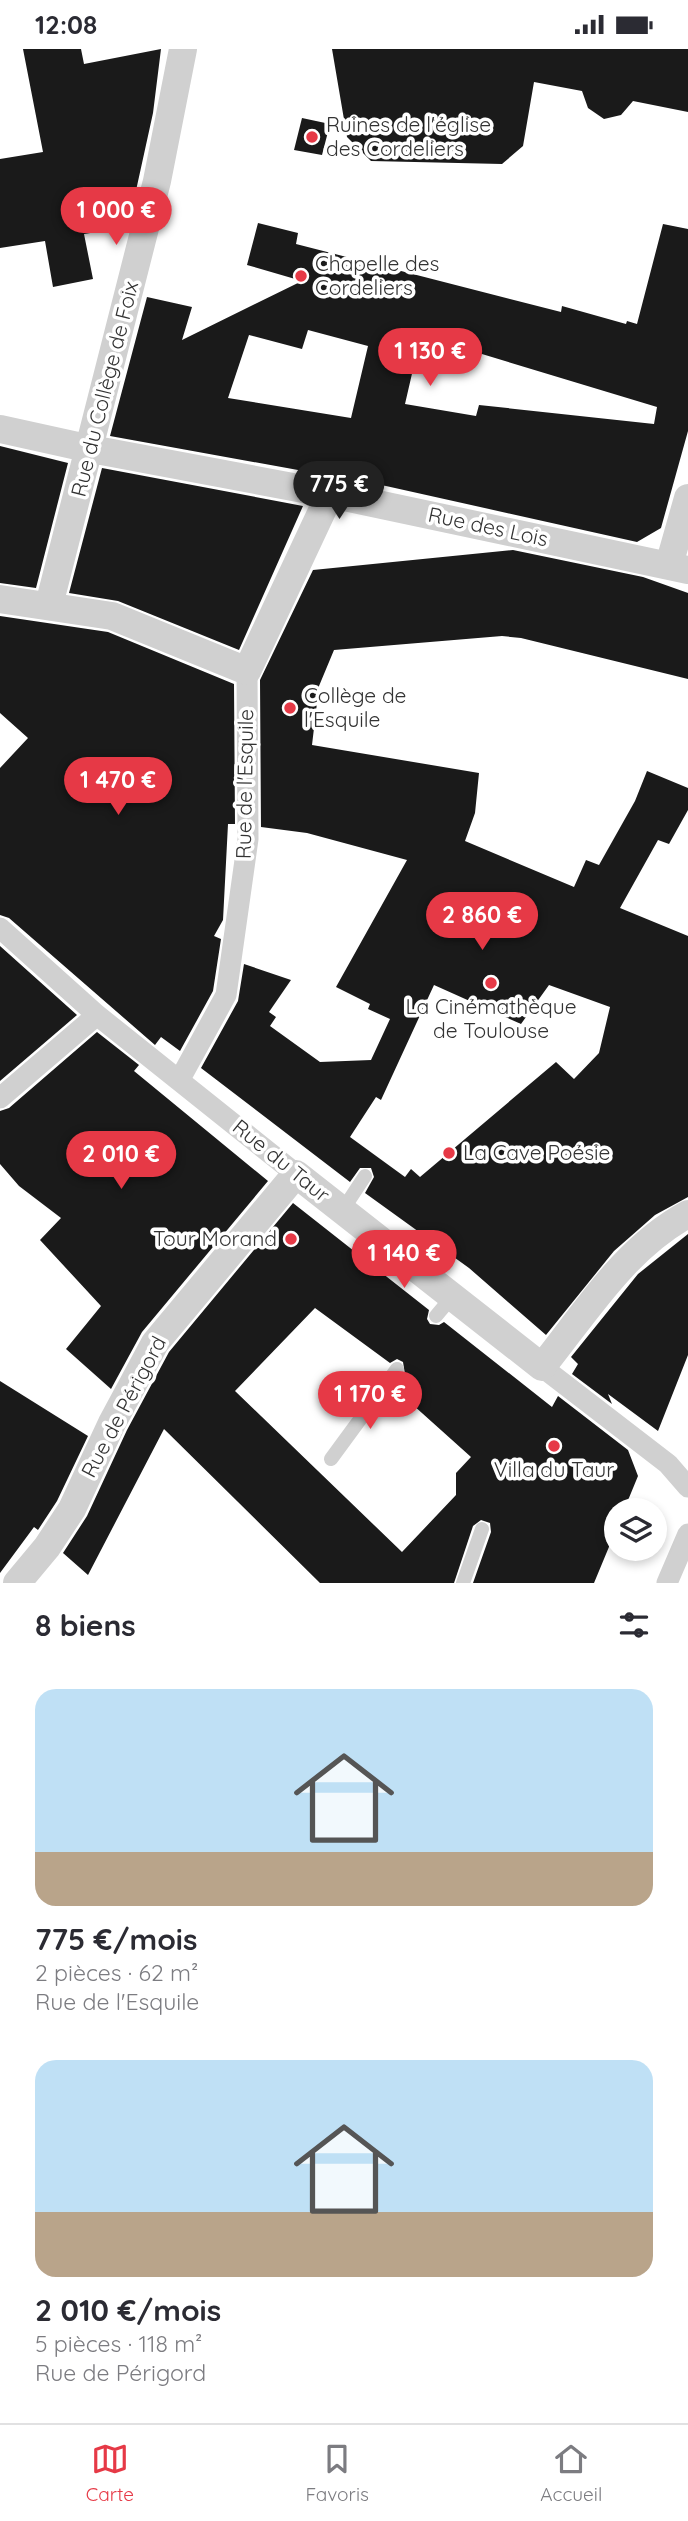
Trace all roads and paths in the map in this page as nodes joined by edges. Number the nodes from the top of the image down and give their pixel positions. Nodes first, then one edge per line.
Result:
1 (183, 49) edge
2 (0, 429) edge
3 (91, 449) junction
4 (330, 494) junction
5 (688, 498) edge
6 (678, 568) edge
7 (0, 599) edge
8 (49, 605) junction
9 (247, 671) junction
10 (0, 928) edge
11 (97, 1015) junction
12 (180, 1079) junction
13 (0, 1098) edge
14 (296, 1174) junction
15 (365, 1176) dead end
16 (342, 1211) junction
17 (688, 1214) edge
18 (542, 1367) junction
19 (397, 1369) dead end
20 (331, 1459) dead end
21 (688, 1487) edge
22 (482, 1529) dead end
23 (688, 1534) edge
24 (17, 1583) edge
25 (464, 1583) edge
26 (667, 1583) edge

1 - 3 street, Rue du Collège de Foix
2 - 3 street, Rue des Lois
3 - 4 street, Rue des Lois
3 - 8 street, Rue du Collège de Foix
4 - 6 street, Rue des Lois
4 - 9 street, Rue de l'Esquile
5 - 6 street
7 - 8 street
8 - 9 street
9 - 12 street, Rue de l'Esquile
10 - 11 street, Rue du Taur
11 - 12 street, Rue du Taur
11 - 13 street
12 - 14 street, Rue du Taur
14 - 16 street, Rue du Taur
14 - 24 street, Rue de Périgord
15 - 16 lane
16 - 18 street, Rue du Taur
17 - 18 street
18 - 21 street, Rue du Taur
19 - 20 lane
22 - 25 lane
23 - 26 street

